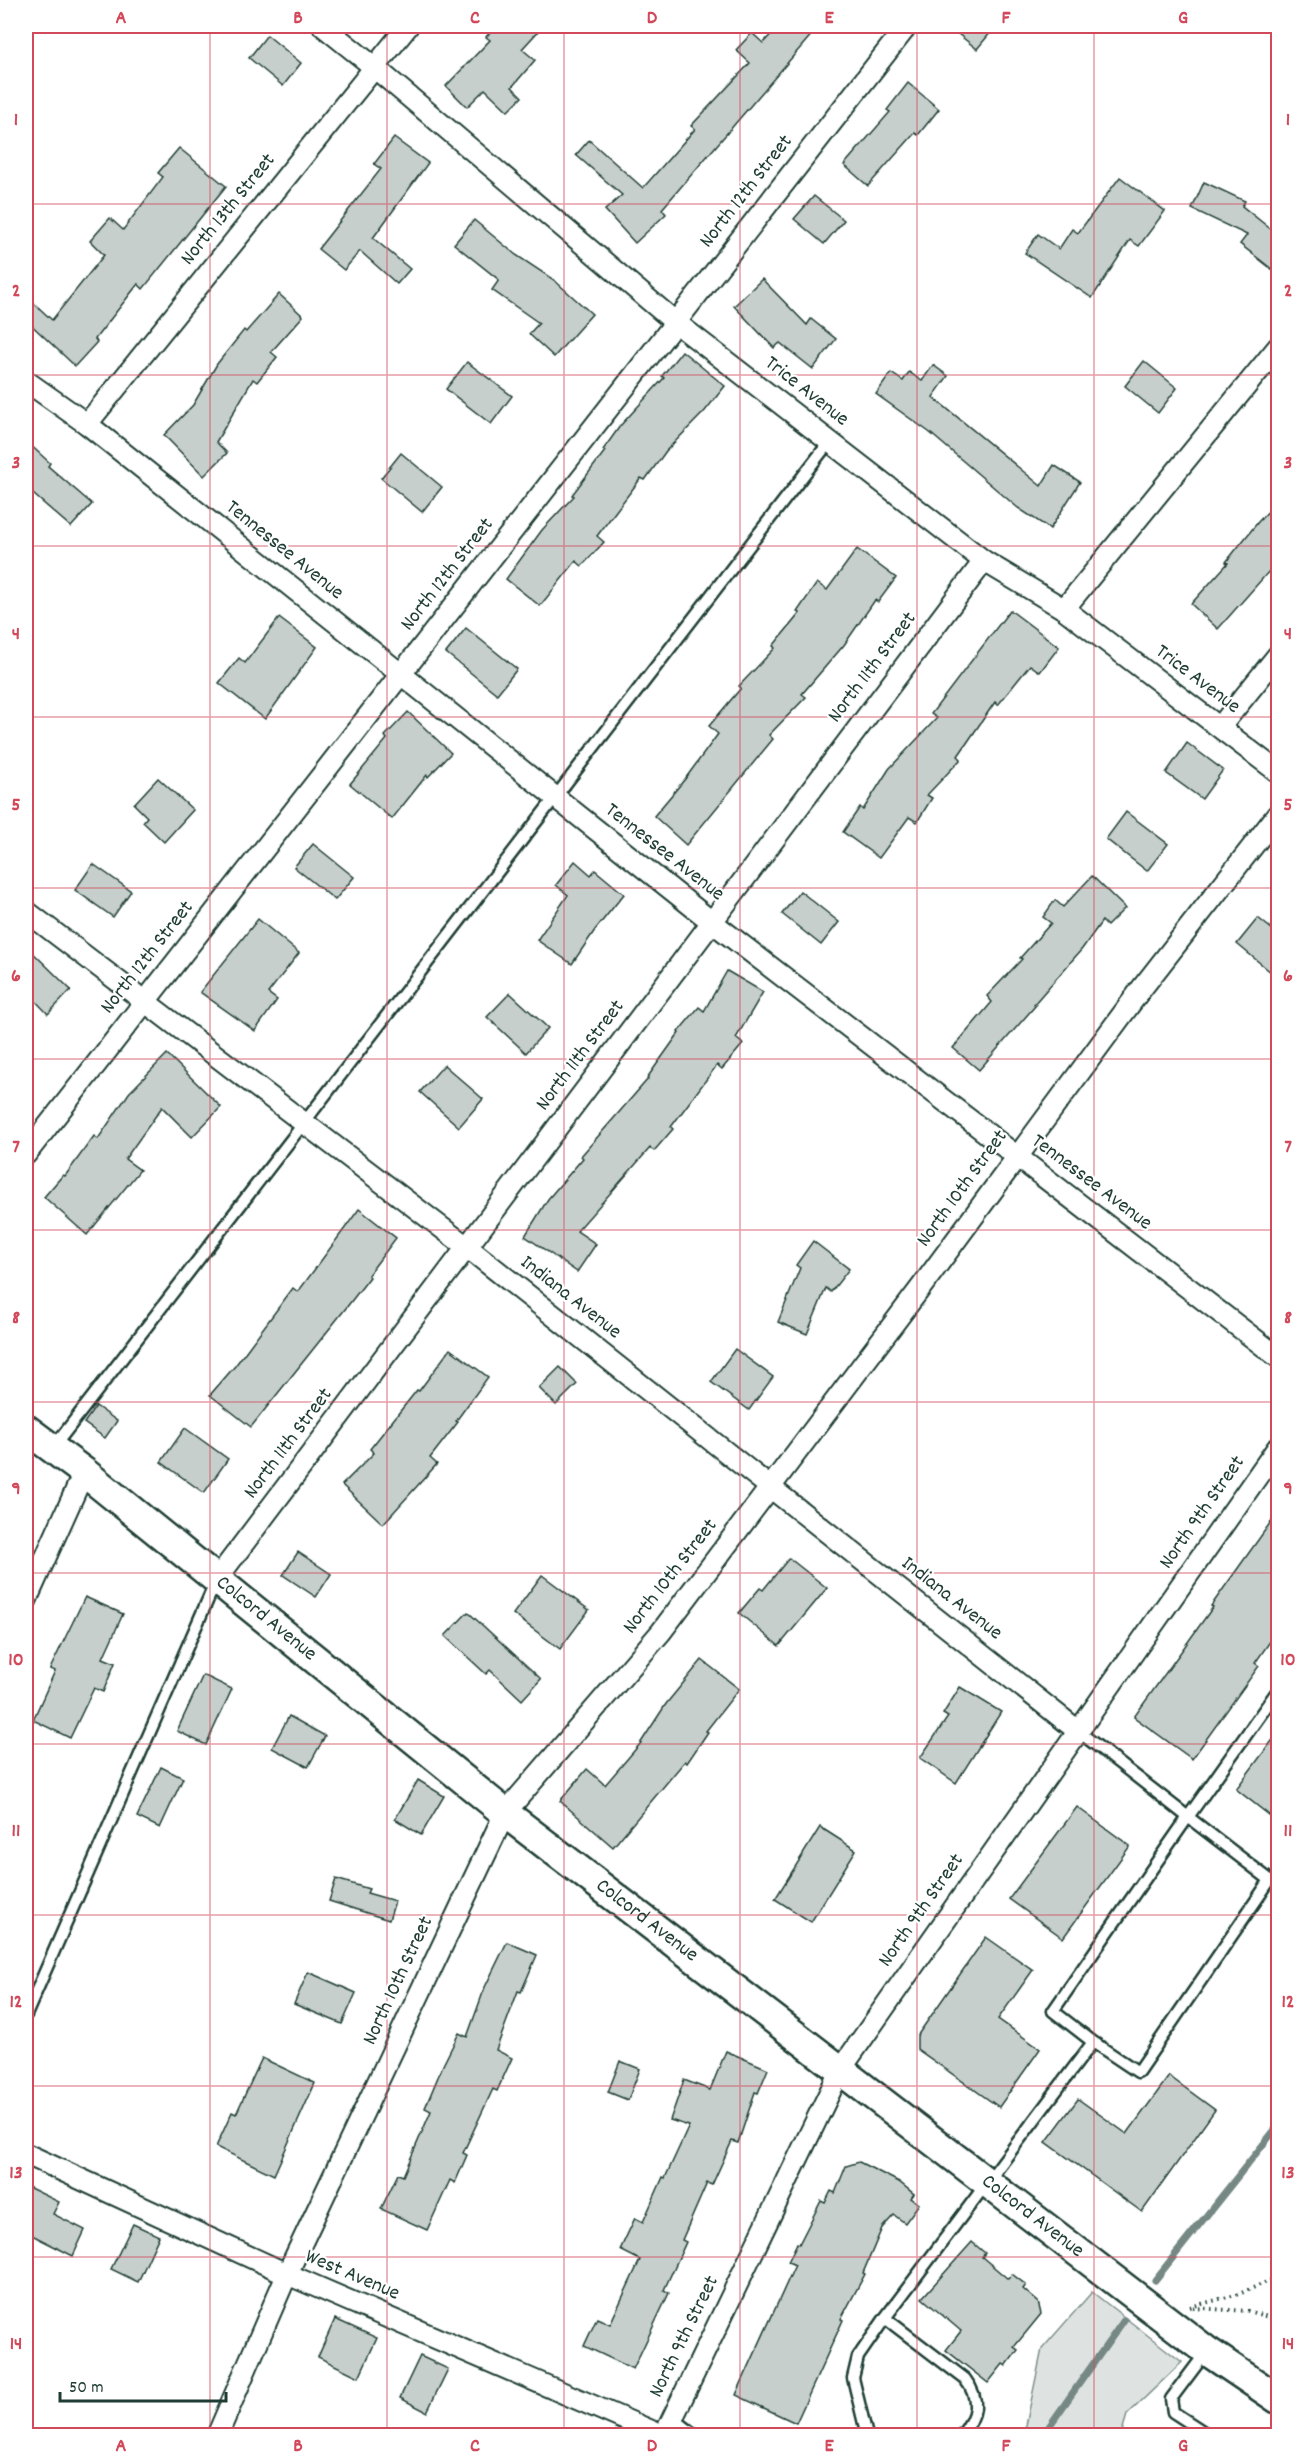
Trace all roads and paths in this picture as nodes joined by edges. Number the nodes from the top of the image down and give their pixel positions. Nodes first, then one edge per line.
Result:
1 (323, 26) edge
2 (408, 26) edge
3 (907, 26) edge
4 (375, 67) junction
5 (675, 322) junction
6 (1278, 347) edge
7 (26, 381) edge
8 (87, 424) junction
9 (830, 441) junction
10 (984, 561) junction
11 (1065, 609) junction
12 (1278, 655) edge
13 (400, 675) junction
14 (1220, 727) junction
15 (1278, 772) edge
16 (554, 796) junction
17 (1278, 814) edge
18 (26, 911) edge
19 (712, 922) junction
20 (144, 1003) junction
21 (304, 1124) junction
22 (26, 1154) edge
23 (1017, 1156) junction
24 (467, 1247) junction
25 (1278, 1357) edge
26 (26, 1429) edge
27 (1278, 1447) edge
28 (52, 1449) junction
29 (84, 1472) junction
30 (770, 1487) junction
31 (216, 1580) junction
32 (26, 1601) edge
33 (1278, 1690) edge
34 (1078, 1731) junction
35 (505, 1813) junction
36 (1188, 1817) junction
37 (1274, 1881) edge
38 (26, 2015) edge
39 (1093, 2042) junction
40 (841, 2069) junction
41 (26, 2154) edge
42 (988, 2182) junction
43 (287, 2274) junction
44 (1278, 2277) edge
45 (885, 2318) junction
46 (1278, 2320) edge
47 (1207, 2351) junction
48 (1278, 2399) edge
49 (666, 2430) edge
50 (218, 2436) edge
51 (696, 2436) edge
52 (867, 2436) edge
53 (961, 2436) edge
54 (1210, 2436) edge

1 - 4 street, Trice Avenue
2 - 4 street, North 13th Street
3 - 5 street, North 12th Street
4 - 5 street, Trice Avenue
4 - 8 street, North 13th Street
5 - 9 street, Trice Avenue
5 - 13 street, North 12th Street
6 - 11 street
7 - 8 street, Tennessee Avenue
8 - 13 street, Tennessee Avenue
9 - 10 street, Trice Avenue
9 - 16 lane
10 - 11 street, Trice Avenue
10 - 19 street, North 11th Street
11 - 14 street, Trice Avenue
12 - 14 street
13 - 16 street, Tennessee Avenue
13 - 20 street, North 12th Street
14 - 15 street, Trice Avenue
16 - 19 street, Tennessee Avenue
16 - 21 lane
17 - 23 street, North 10th Street
18 - 20 street, Indiana Avenue
19 - 23 street, Tennessee Avenue
19 - 24 street, North 11th Street
20 - 21 street, Indiana Avenue
20 - 22 street, North 12th Street
21 - 24 street, Indiana Avenue
21 - 28 lane
23 - 25 street, Tennessee Avenue
23 - 30 street, North 10th Street
24 - 30 street, Indiana Avenue
24 - 31 street, North 11th Street
26 - 28 street, Colcord Avenue
27 - 34 street, North 9th Street
28 - 29 street, Colcord Avenue
29 - 31 street, Colcord Avenue
29 - 32 street
30 - 34 street, Indiana Avenue
30 - 35 street, North 10th Street
31 - 35 street, Colcord Avenue
31 - 38 lane
33 - 36 lane
34 - 36 lane
34 - 40 street, North 9th Street
35 - 40 street, Colcord Avenue
35 - 43 street, North 10th Street
36 - 37 lane
36 - 39 lane
37 - 39 lane
39 - 42 lane
40 - 42 street, Colcord Avenue
40 - 49 street, North 9th Street
41 - 43 street, West Avenue
42 - 45 lane
42 - 47 street, Colcord Avenue
43 - 49 street, West Avenue
43 - 50 street, North 10th Street
44 - 46 path
45 - 52 lane
45 - 53 lane
47 - 48 street, Colcord Avenue
47 - 54 lane
49 - 51 lane

